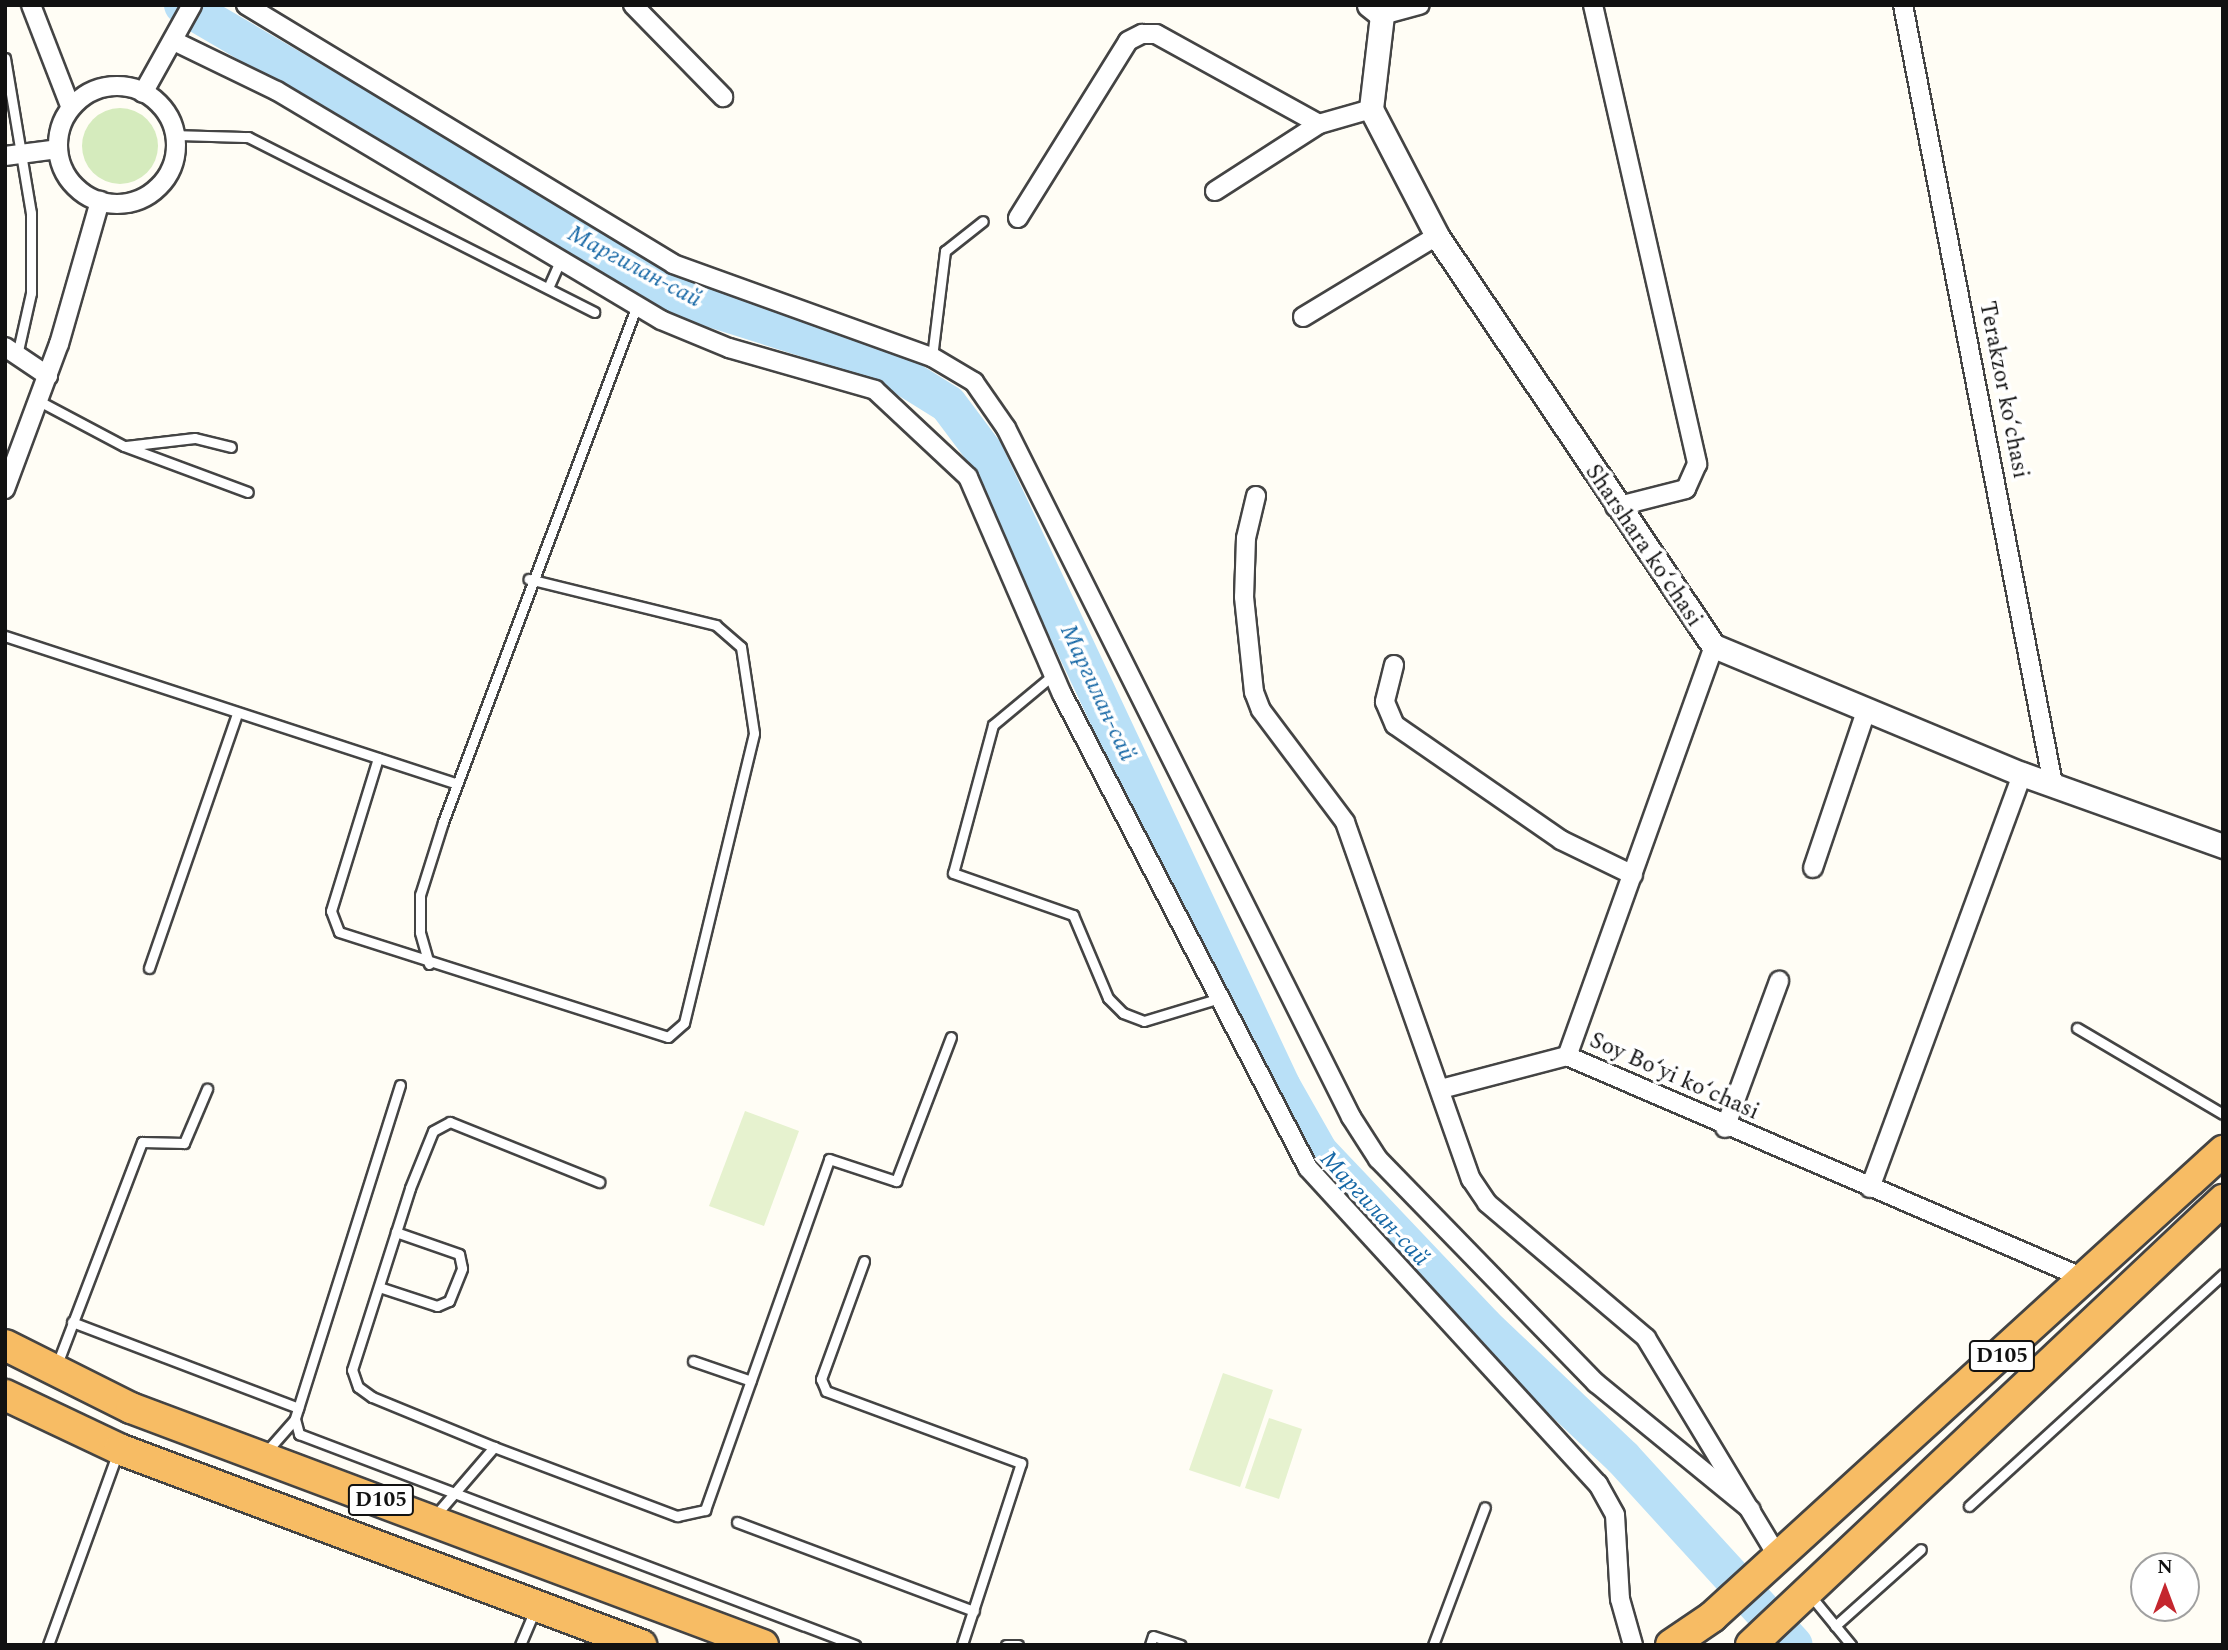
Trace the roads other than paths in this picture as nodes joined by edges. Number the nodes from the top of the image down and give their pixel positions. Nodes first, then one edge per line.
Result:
1 (31, 5) edge
2 (192, 5) edge
3 (246, 5) edge
4 (633, 5) edge
5 (1420, 5) edge
6 (1593, 5) edge
7 (1903, 5) edge
8 (1376, 10) edge
9 (174, 41) junction
10 (5, 58) edge
11 (143, 93) junction
12 (723, 97) dead end
13 (71, 108) junction
14 (1371, 109) junction
15 (1320, 124) junction
16 (175, 135) junction
17 (58, 149) junction
18 (12, 156) edge
19 (1214, 191) dead end
20 (100, 201) junction
21 (1018, 218) dead end
22 (983, 222) dead end
23 (1437, 236) junction
24 (560, 261) junction
25 (548, 288) junction
26 (637, 305) junction
27 (594, 312) dead end
28 (1303, 317) dead end
29 (11, 351) edge
30 (932, 357) junction
31 (48, 376) junction
32 (40, 401) junction
33 (124, 446) junction
34 (231, 447) dead end
35 (5, 489) edge
36 (248, 492) dead end
37 (1256, 496) dead end
38 (1615, 507) junction
39 (529, 579) junction
40 (5, 636) edge
41 (1714, 646) junction
42 (1394, 666) dead end
43 (1053, 675) junction
44 (1866, 711) junction
45 (237, 714) junction
46 (378, 758) junction
47 (2022, 774) junction
48 (455, 783) junction
49 (2053, 785) junction
50 (2223, 846) edge
51 (1813, 868) dead end
52 (1633, 875) junction
53 (429, 964) junction
54 (149, 968) dead end
55 (1779, 981) dead end
56 (1217, 999) junction
57 (2077, 1028) dead end
58 (951, 1037) dead end
59 (1567, 1056) junction
60 (400, 1085) dead end
61 (206, 1089) dead end
62 (1441, 1089) junction
63 (2223, 1114) edge
64 (1725, 1128) junction
65 (2223, 1151) edge
66 (599, 1182) dead end
67 (1870, 1188) junction
68 (2223, 1200) edge
69 (396, 1232) junction
70 (864, 1261) dead end
71 (2223, 1274) edge
72 (2086, 1279) junction
73 (379, 1287) junction
74 (72, 1322) junction
75 (5, 1345) edge
76 (693, 1361) dead end
77 (54, 1372) junction
78 (751, 1381) junction
79 (5, 1395) edge
80 (298, 1408) junction
81 (295, 1419) junction
82 (494, 1447) junction
83 (119, 1449) junction
84 (262, 1456) junction
85 (451, 1492) junction
86 (1969, 1506) dead end
87 (1485, 1507) dead end
88 (1751, 1510) junction
89 (432, 1519) junction
90 (737, 1522) dead end
91 (1921, 1549) dead end
92 (1778, 1557) junction
93 (1803, 1594) junction
94 (537, 1605) junction
95 (974, 1611) junction
96 (1835, 1626) junction
97 (48, 1645) edge
98 (520, 1645) edge
99 (641, 1645) edge
100 (763, 1645) edge
101 (855, 1645) edge
102 (962, 1645) edge
103 (1006, 1645) edge
104 (1018, 1645) edge
105 (1150, 1645) edge
106 (1181, 1645) edge
107 (1433, 1645) edge
108 (1633, 1645) edge
109 (1671, 1645) edge
110 (1752, 1645) edge
111 (1851, 1645) edge

1 - 13 street
2 - 9 street
3 - 30 street
4 - 12 street
5 - 8 street
6 - 38 street
7 - 49 street, Terakzor koʻchasi
8 - 14 street
9 - 11 street
9 - 24 street
10 - 18 lane
11 - 13 street
11 - 16 street
13 - 17 street
14 - 15 street
14 - 23 street, Sharshara koʻchasi
15 - 19 street
15 - 21 street
16 - 20 street
16 - 25 lane
17 - 18 street
17 - 20 street
18 - 29 lane
20 - 31 street
22 - 30 lane
23 - 28 street
23 - 38 street, Sharshara koʻchasi
24 - 25 lane
24 - 26 street
25 - 27 lane
26 - 39 lane
26 - 43 street
29 - 31 street
30 - 88 street
31 - 32 street
32 - 33 lane
32 - 35 street
33 - 34 lane
33 - 36 lane
37 - 62 street
38 - 41 street, Sharshara koʻchasi
39 - 48 lane
39 - 53 lane
40 - 45 lane
41 - 44 street, Sharshara koʻchasi
41 - 52 street, Soy Boʻyi koʻchasi
42 - 52 street
43 - 56 street
43 - 56 lane
44 - 47 street, Sharshara koʻchasi
44 - 51 street
45 - 46 lane
45 - 54 lane
46 - 48 lane
46 - 53 lane
47 - 49 street, Sharshara koʻchasi
47 - 67 street
48 - 53 lane
49 - 50 street, Sharshara koʻchasi
52 - 59 street, Soy Boʻyi koʻchasi
55 - 64 street
56 - 108 street
57 - 63 lane
58 - 78 lane
59 - 62 street
59 - 64 street, Soy Boʻyi koʻchasi
60 - 80 lane
61 - 74 lane
62 - 88 street
64 - 67 street, Soy Boʻyi koʻchasi
65 - 72 highway, D105
66 - 69 lane
67 - 72 street, Soy Boʻyi koʻchasi
68 - 93 highway, D105
69 - 73 lane
69 - 73 lane
70 - 95 lane
71 - 86 lane
72 - 92 highway, D105
73 - 82 lane
74 - 77 lane
74 - 80 lane
75 - 77 highway, D105
76 - 78 lane
77 - 84 highway, D105
78 - 82 lane
79 - 83 highway, D105
80 - 81 lane
81 - 84 lane
81 - 85 lane
82 - 85 lane
83 - 94 highway, D105
83 - 97 lane
84 - 89 highway, D105
85 - 89 lane
85 - 101 lane
87 - 107 lane
88 - 92 street
89 - 100 highway, D105
90 - 95 lane
91 - 96 lane
92 - 109 highway, D105
93 - 96 lane
93 - 110 highway, D105
94 - 98 lane
94 - 99 highway, D105
95 - 102 lane
96 - 111 lane
103 - 104 lane
105 - 106 lane

